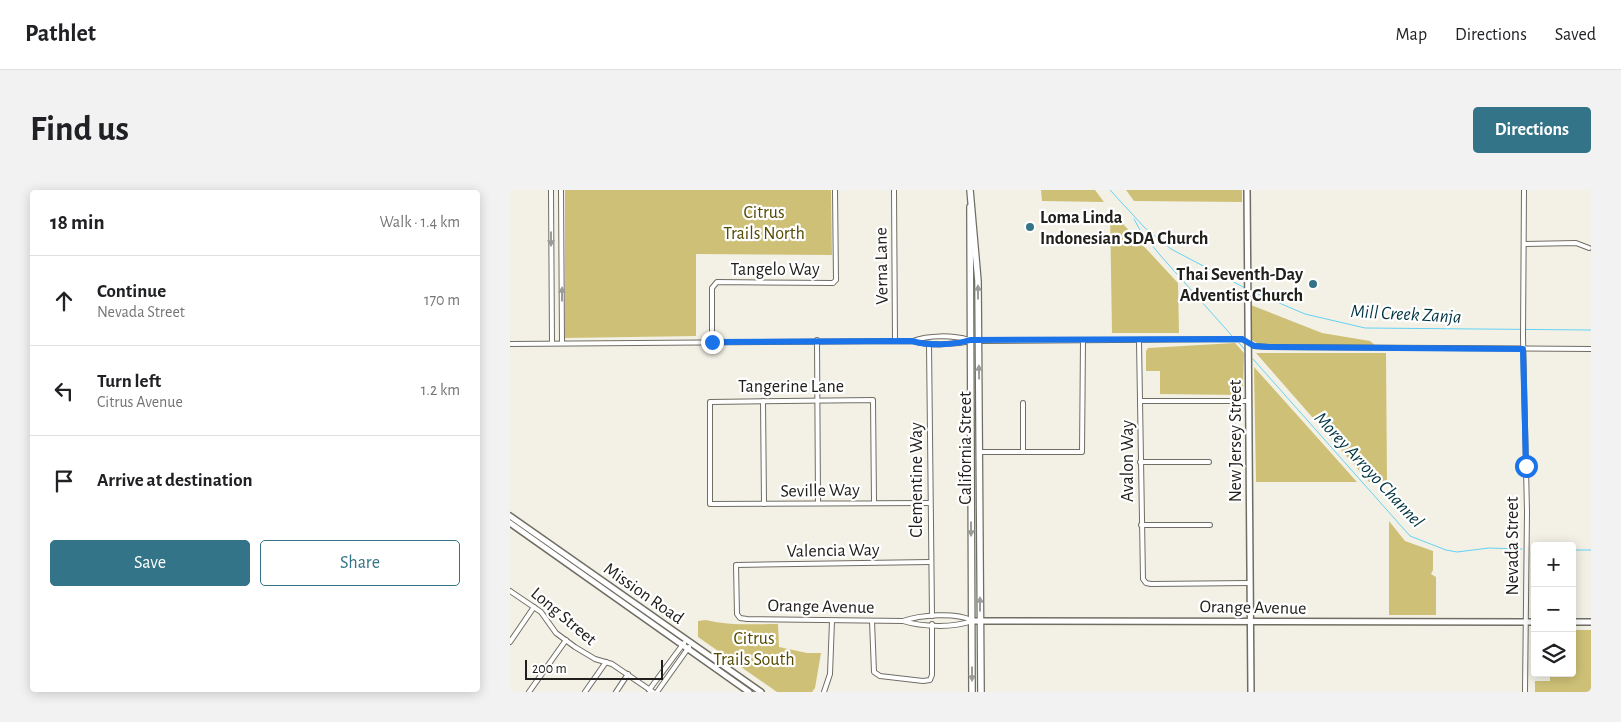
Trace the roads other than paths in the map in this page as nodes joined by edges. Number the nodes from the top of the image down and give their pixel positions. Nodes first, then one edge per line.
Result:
1 (551, 190) edge
2 (561, 190) edge
3 (835, 190) edge
4 (894, 190) edge
5 (970, 190) edge
6 (1247, 190) edge
7 (1524, 190) edge
8 (971, 205) junction
9 (551, 209) junction
10 (561, 209) junction
11 (1525, 244) junction
12 (1589, 248) dead end
13 (817, 340) junction
14 (970, 340) junction
15 (895, 341) junction
16 (912, 341) junction
17 (978, 341) junction
18 (1083, 341) junction
19 (1140, 341) junction
20 (712, 342) junction
21 (552, 343) junction
22 (562, 343) junction
23 (1248, 343) junction
24 (510, 344) edge
25 (929, 344) junction
26 (1523, 349) junction
27 (1591, 349) edge
28 (818, 400) junction
29 (763, 401) junction
30 (1140, 401) junction
31 (1249, 401) junction
32 (1023, 403) dead end
33 (980, 452) junction
34 (1023, 452) junction
35 (1140, 462) junction
36 (1209, 462) dead end
37 (818, 503) junction
38 (874, 503) junction
39 (930, 503) junction
40 (710, 504) joint
41 (764, 504) junction
42 (510, 516) edge
43 (510, 523) edge
44 (1141, 525) junction
45 (1210, 525) dead end
46 (930, 562) junction
47 (1250, 583) junction
48 (510, 591) edge
49 (534, 607) junction
50 (932, 616) junction
51 (740, 618) joint
52 (832, 621) junction
53 (872, 621) junction
54 (903, 621) junction
55 (972, 621) junction
56 (980, 621) junction
57 (1250, 621) junction
58 (1525, 622) junction
59 (1531, 622) edge
60 (1576, 622) edge
61 (1591, 622) edge
62 (932, 624) junction
63 (686, 639) junction
64 (566, 640) junction
65 (510, 642) edge
66 (692, 642) junction
67 (683, 644) junction
68 (688, 648) junction
69 (606, 662) junction
70 (664, 669) junction
71 (670, 673) junction
72 (628, 674) junction
73 (651, 691) edge
74 (529, 692) edge
75 (585, 692) edge
76 (616, 692) edge
77 (657, 692) edge
78 (749, 692) edge
79 (761, 692) edge
80 (824, 692) edge
81 (972, 692) edge
82 (981, 692) edge
83 (1251, 692) edge
84 (1525, 692) edge

1 - 9 street
2 - 10 street
3 - 20 street, Tangelo Way
4 - 15 street, Verna Lane
5 - 8 main road, California Street
6 - 23 street, New Jersey Street
7 - 11 street, Nevada Street
8 - 14 main road, California Street
17 -> 8 main road, California Street
9 - 10 street
9 -> 21 street
22 -> 10 street
11 - 12 street
11 - 26 street, Nevada Street
13 - 15 street
13 - 20 street
13 - 28 street
14 - 16 street
14 - 17 street
14 - 25 street
14 -> 55 main road, California Street
15 - 16 street
16 - 25 street
17 - 18 street
33 -> 17 main road, California Street
18 - 19 street
18 - 34 street
19 - 23 street
19 - 30 street, Avalon Way
20 - 22 street
21 - 22 street
21 - 24 street
23 - 26 street
23 - 31 street, New Jersey Street
25 - 39 street, Clementine Way
26 - 27 street
26 - 58 street, Nevada Street
28 - 29 street, Tangerine Lane
28 - 37 street
28 - 38 street, Tangerine Lane
29 - 40 street, Tangerine Lane
29 - 41 street
30 - 31 street
30 - 35 street, Avalon Way
31 - 47 street, New Jersey Street
32 - 34 street
33 - 34 street
56 -> 33 main road, California Street
35 - 36 street
35 - 44 street, Avalon Way
37 - 38 street, Seville Way
37 - 41 street, Seville Way
38 - 39 street, Seville Way
39 - 46 street, Clementine Way
40 - 41 street, Seville Way
42 - 63 street, Mission Road
43 - 67 street, Mission Road
44 - 45 street
44 - 47 street, Avalon Way
46 - 50 street, Clementine Way
46 - 51 street, Valencia Way
47 - 57 street, New Jersey Street
48 - 49 street, Long Street
49 - 64 street, Long Street
49 - 65 street
50 - 54 street, Orange Avenue
50 - 55 street, Orange Avenue
51 - 52 street, Orange Avenue
52 - 53 street, Orange Avenue
52 - 80 street
53 - 54 street, Orange Avenue
53 - 62 street
54 - 62 street, Orange Avenue
55 - 56 street, Orange Avenue
55 - 62 street, Orange Avenue
55 -> 81 main road, California Street
56 - 57 street, Orange Avenue
56 - 82 main road, California Street
57 - 58 street, Orange Avenue
57 - 83 street, New Jersey Street
58 - 59 street, Orange Avenue
58 - 84 street, Nevada Street
60 - 61 street
63 - 66 street, Mission Road
63 - 67 street
64 - 69 street, Long Street
64 - 74 street
66 - 68 street
66 - 79 street, Mission Road
67 - 68 street, Mission Road
67 - 70 street
68 - 71 street
68 - 78 street, Mission Road
69 - 72 street, Long Street
69 - 75 street
70 - 71 street
70 - 73 street
71 - 77 street
72 - 73 street, Long Street
72 - 76 street

